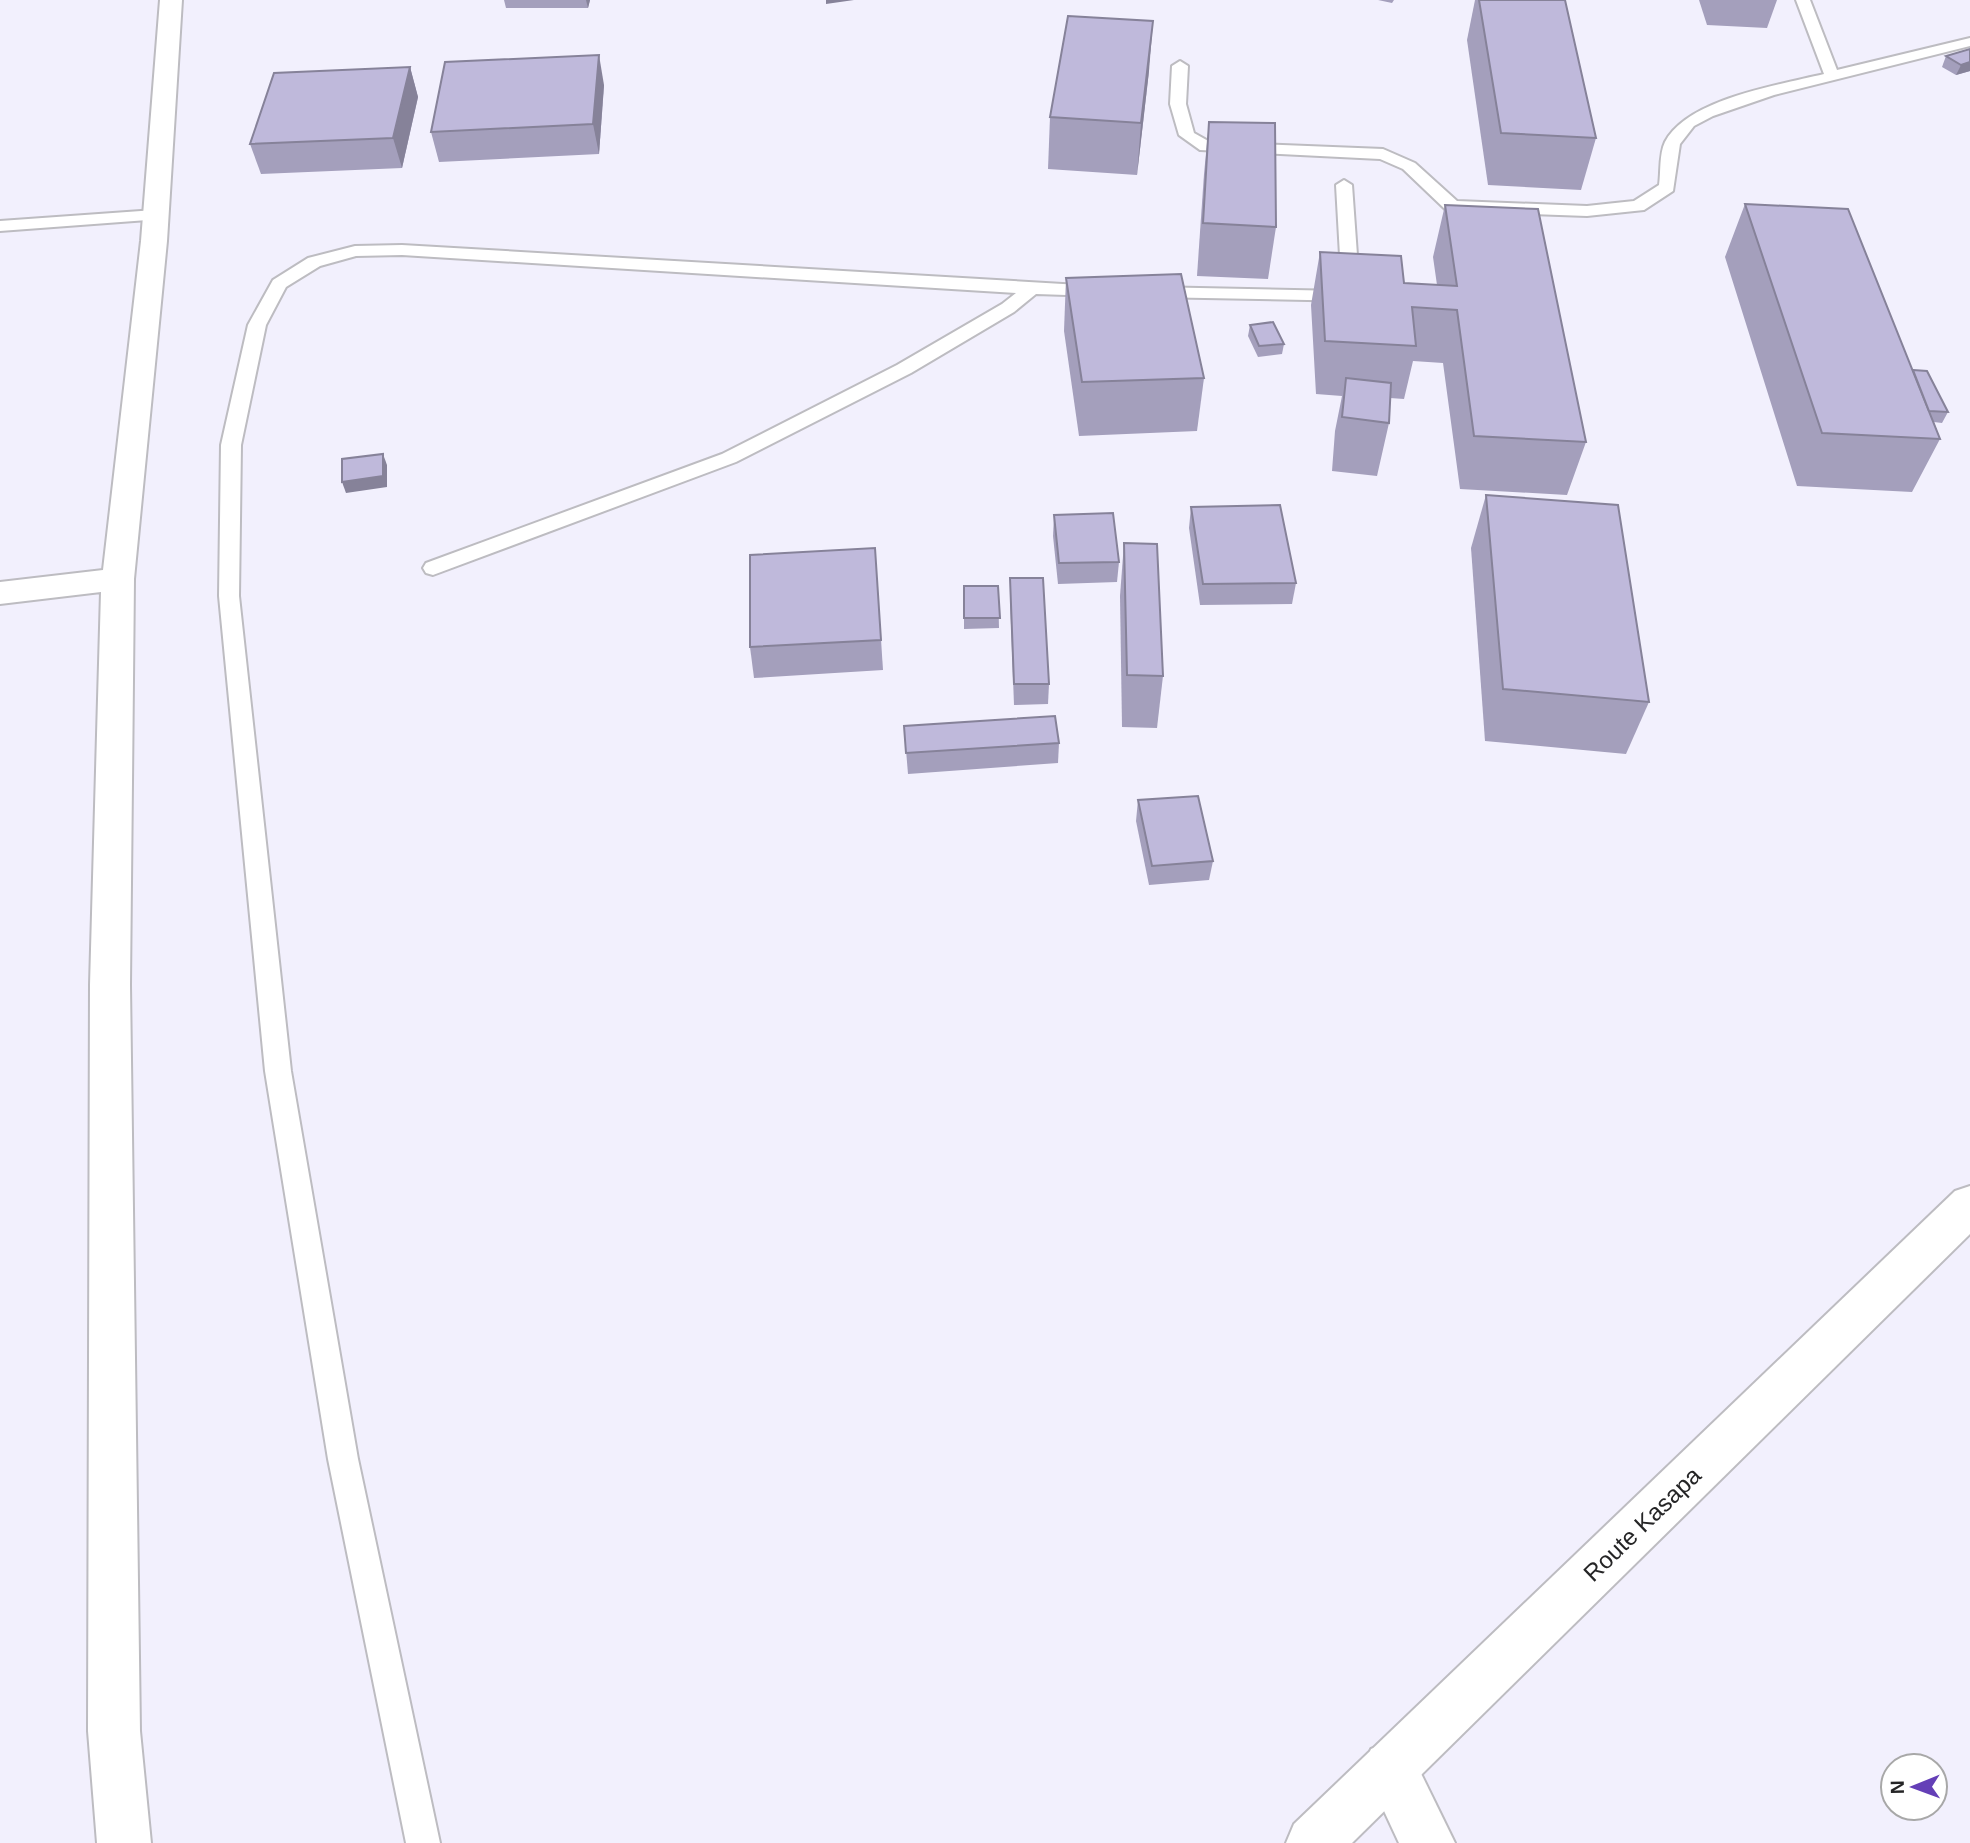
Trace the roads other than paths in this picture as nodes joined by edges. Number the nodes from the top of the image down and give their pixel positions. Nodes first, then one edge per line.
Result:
1 (171, 0) edge
2 (1802, 0) edge
3 (1970, 42) edge
4 (1180, 66) dead end
5 (1832, 76) junction
6 (1343, 185) dead end
7 (155, 215) junction
8 (0, 226) edge
9 (1032, 289) junction
10 (433, 568) dead end
11 (118, 579) junction
12 (0, 593) edge
13 (1970, 1205) edge
14 (1390, 1768) junction
15 (124, 1843) edge
16 (423, 1843) edge
17 (1313, 1843) edge
18 (1428, 1843) edge

1 - 7 street
2 - 5 lane
3 - 5 lane
4 - 5 lane
6 - 9 lane
7 - 8 lane
7 - 11 street
9 - 10 lane
9 - 16 lane
11 - 12 street
11 - 15 street
13 - 14 street, Route Kasapa
14 - 17 street, Route Kasapa
14 - 18 street

